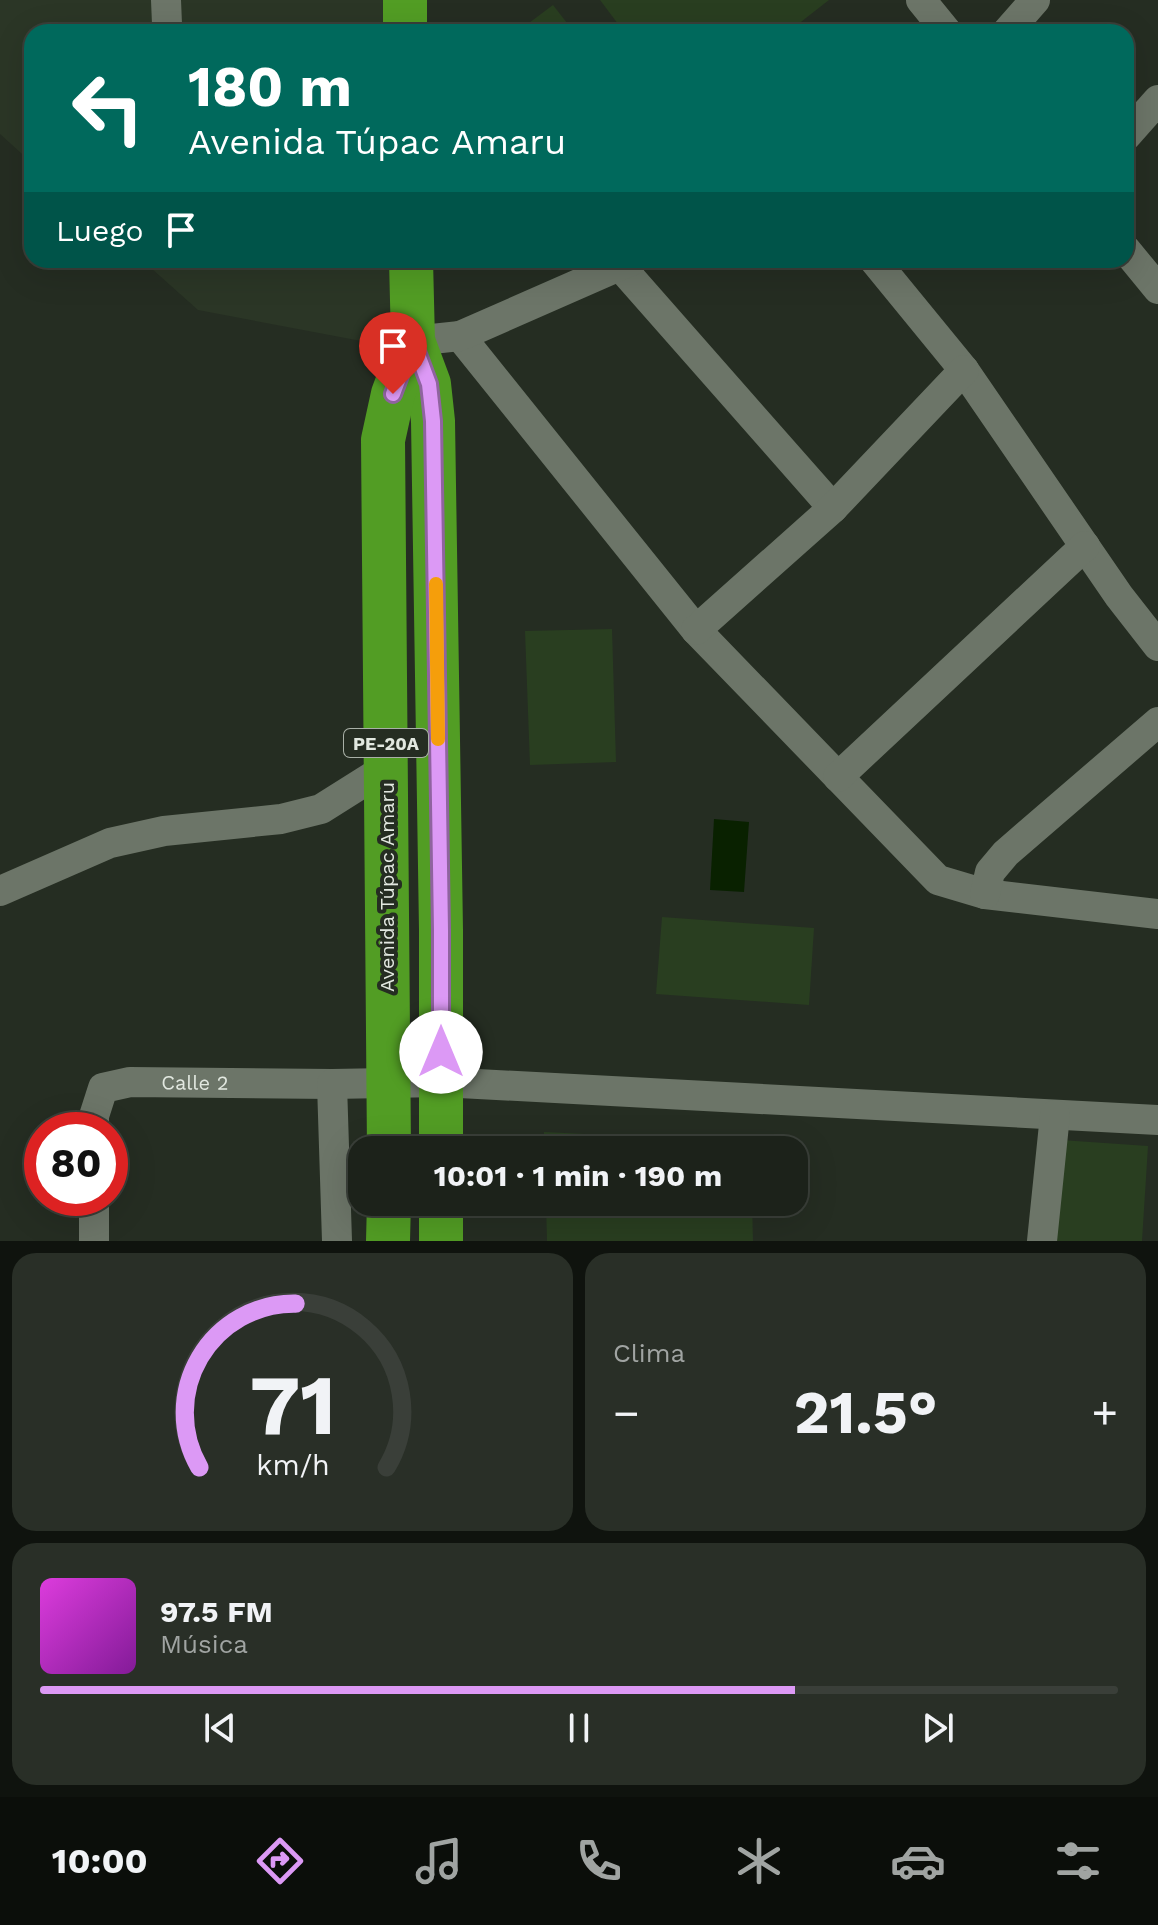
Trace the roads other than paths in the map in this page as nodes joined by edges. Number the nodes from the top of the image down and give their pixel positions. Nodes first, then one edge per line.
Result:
1 (166, 0) edge
2 (405, 0) edge
3 (921, 0) edge
4 (1035, 0) edge
5 (167, 24) edge
6 (405, 24) edge
7 (940, 24) edge
8 (1014, 24) edge
9 (1158, 100) edge
10 (1134, 127) edge
11 (1134, 260) edge
12 (411, 268) edge
13 (616, 268) edge
14 (631, 268) edge
15 (881, 268) edge
16 (1158, 289) edge
17 (460, 336) junction
18 (413, 341) junction
19 (964, 370) junction
20 (833, 508) junction
21 (1085, 546) junction
22 (696, 630) junction
23 (1158, 646) edge
24 (1158, 722) edge
25 (386, 768) junction
26 (838, 777) junction
27 (0, 891) edge
28 (985, 894) junction
29 (1158, 914) edge
30 (441, 1082) junction
31 (332, 1084) junction
32 (389, 1084) junction
33 (95, 1112) edge
34 (1055, 1115) junction
35 (1158, 1120) edge
36 (389, 1136) edge
37 (441, 1136) edge
38 (94, 1216) edge
39 (389, 1216) edge
40 (441, 1216) edge
41 (94, 1241) edge
42 (337, 1241) edge
43 (388, 1241) edge
44 (441, 1241) edge
45 (1042, 1241) edge

1 - 5 street
2 - 6 highway
3 - 7 street
4 - 8 street
9 - 10 street
11 - 16 street
12 - 18 highway, Avenida Túpac Amaru / PE-20A
13 - 17 street
14 - 20 street
15 - 19 street
17 - 18 street
17 - 22 street
18 - 25 highway, Avenida Túpac Amaru / PE-20A
18 - 30 highway, Avenida Túpac Amaru / PE-20A
19 - 20 street
19 - 21 street
20 - 22 street
21 - 23 street
21 - 26 street
22 - 26 street
24 - 28 street
25 - 27 street
25 - 32 highway, Avenida Túpac Amaru / PE-20A
26 - 28 street
28 - 29 street
30 - 32 street
30 - 34 street
30 - 37 highway, Avenida Túpac Amaru / PE-20A
31 - 32 street
31 - 33 street, Calle 2
31 - 42 street
32 - 36 highway, Avenida Túpac Amaru / PE-20A
34 - 35 street
34 - 45 street
38 - 41 street
39 - 43 highway
40 - 44 highway

